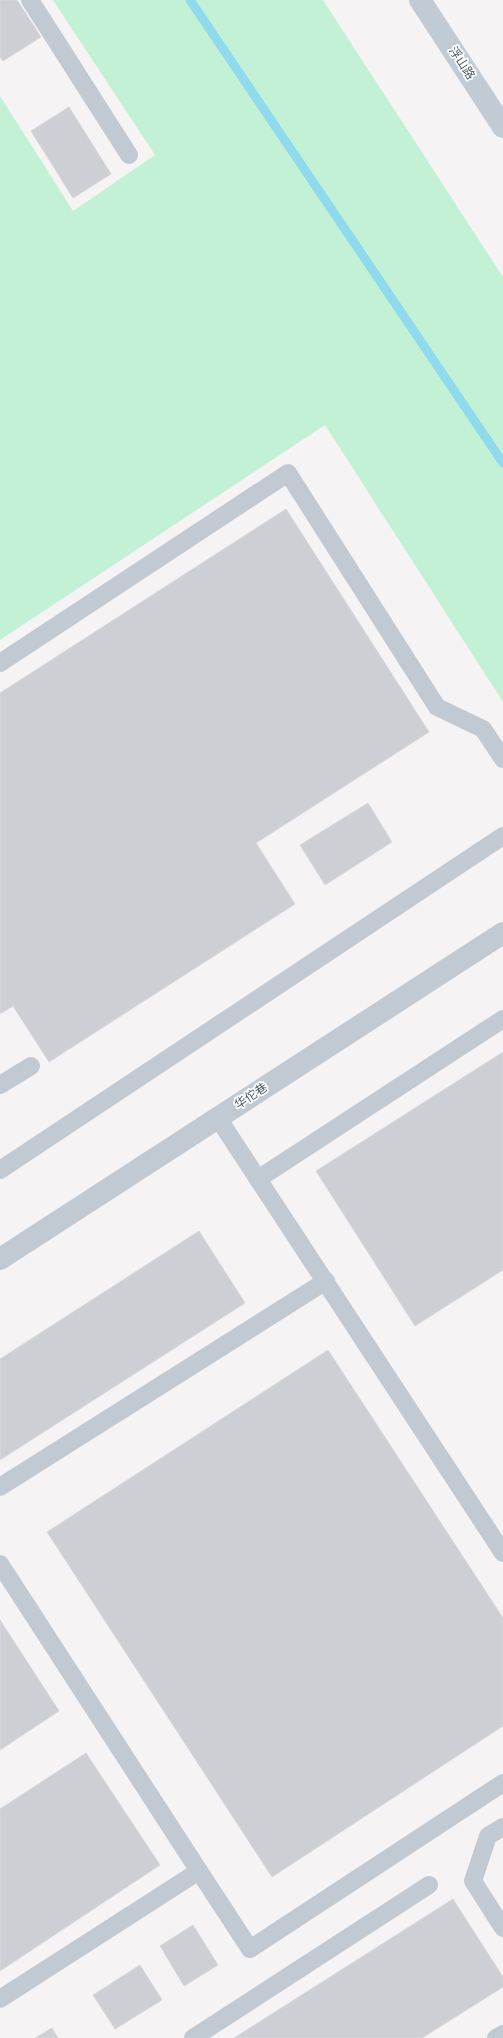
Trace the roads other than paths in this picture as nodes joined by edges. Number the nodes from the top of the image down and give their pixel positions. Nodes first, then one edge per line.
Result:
1 (30, 0) edge
2 (420, 0) edge
3 (503, 126) edge
4 (129, 155) dead end
5 (0, 663) edge
6 (503, 760) edge
7 (503, 836) edge
8 (503, 934) edge
9 (503, 1019) edge
10 (31, 1066) dead end
11 (0, 1085) edge
12 (218, 1118) junction
13 (0, 1170) edge
14 (258, 1179) junction
15 (0, 1259) edge
16 (326, 1282) junction
17 (0, 1487) edge
18 (503, 1553) edge
19 (0, 1564) edge
20 (503, 1783) edge
21 (503, 1827) edge
22 (199, 1871) junction
23 (429, 1885) dead end
24 (503, 1928) edge
25 (0, 1999) edge
26 (503, 2034) edge
27 (193, 2038) edge
28 (496, 2038) edge

1 - 4 lane
2 - 3 street, 浮山路
5 - 6 lane
7 - 13 lane
8 - 12 street, 华佗巷
9 - 14 lane
10 - 11 lane
12 - 14 lane
12 - 15 street, 华佗巷
14 - 16 lane
16 - 17 lane
16 - 18 lane
19 - 22 lane
20 - 22 lane
21 - 24 lane
22 - 25 lane
23 - 27 lane
26 - 28 lane

